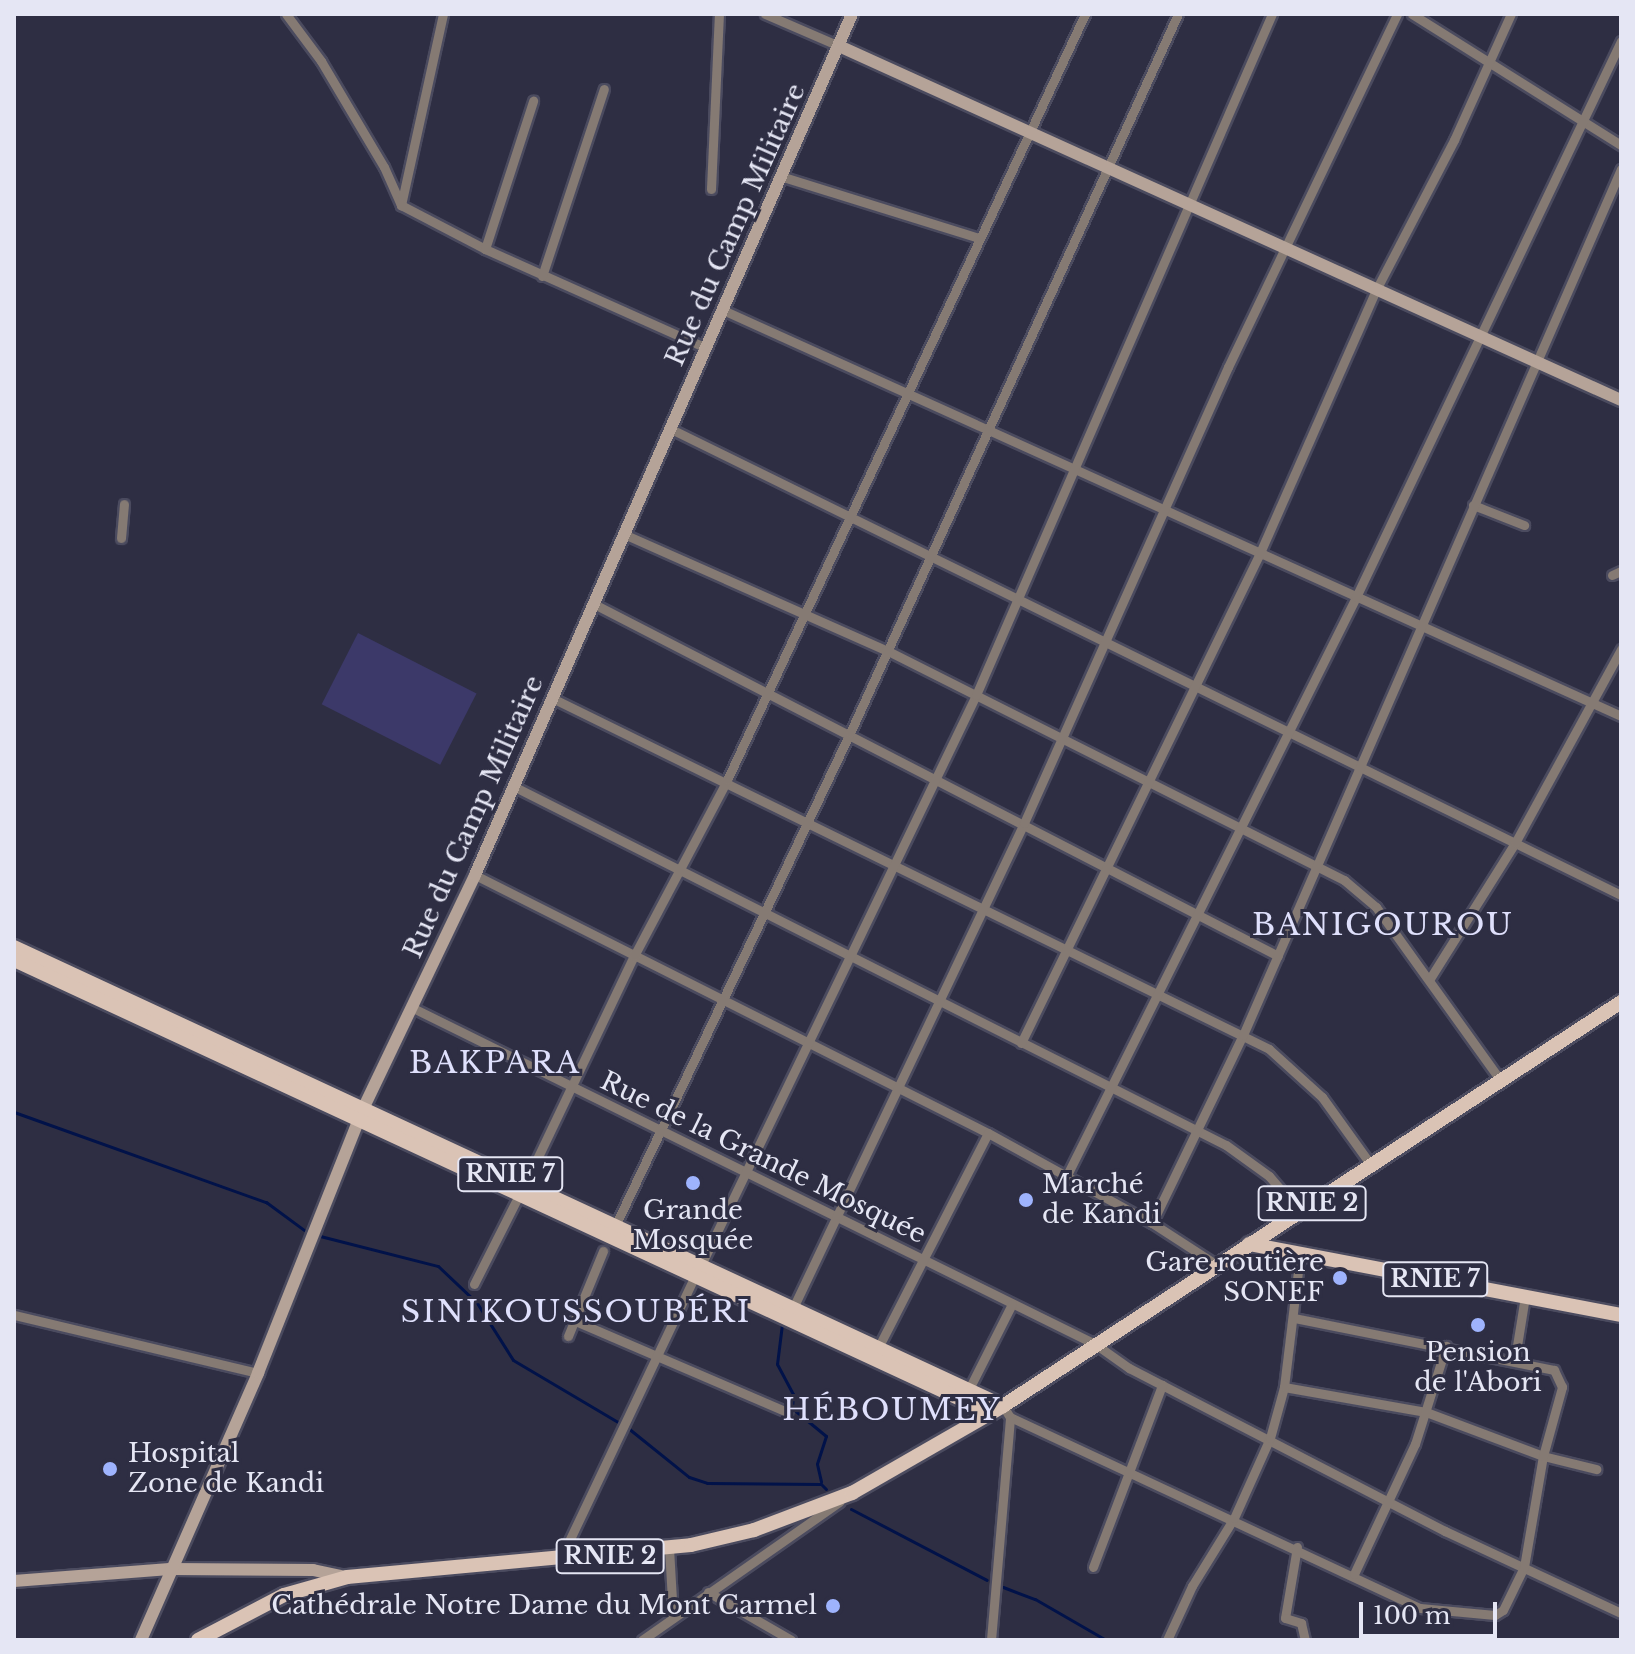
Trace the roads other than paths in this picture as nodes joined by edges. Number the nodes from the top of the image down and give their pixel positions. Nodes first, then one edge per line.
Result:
1 (286, 14) edge
2 (443, 14) edge
3 (719, 14) edge
4 (765, 14) edge
5 (852, 14) edge
6 (1085, 14) edge
7 (1178, 14) edge
8 (1272, 14) edge
9 (1397, 14) edge
10 (1412, 14) edge
11 (1511, 14) edge
12 (1621, 41) edge
13 (839, 46) junction
14 (1487, 62) junction
15 (604, 89) dead end
16 (533, 101) dead end
17 (1586, 123) junction
18 (1030, 131) junction
19 (1621, 145) edge
20 (1107, 166) junction
21 (1621, 169) edge
22 (780, 176) junction
23 (711, 189) dead end
24 (1190, 204) junction
25 (401, 205) junction
26 (979, 238) junction
27 (1287, 247) junction
28 (485, 249) junction
29 (542, 276) junction
30 (1377, 288) junction
31 (723, 310) junction
32 (1480, 336) junction
33 (706, 348) junction
34 (1535, 360) junction
35 (910, 391) junction
36 (1621, 400) edge
37 (987, 427) junction
38 (671, 429) junction
39 (1075, 469) junction
40 (124, 504) dead end
41 (1473, 505) junction
42 (1165, 510) junction
43 (848, 517) junction
44 (1524, 525) dead end
45 (626, 535) junction
46 (121, 538) dead end
47 (1259, 555) junction
48 (930, 558) junction
49 (1356, 597) junction
50 (1019, 598) junction
51 (594, 604) junction
52 (804, 611) junction
53 (1422, 624) junction
54 (1106, 640) junction
55 (1621, 649) edge
56 (886, 650) junction
57 (1195, 682) junction
58 (766, 692) junction
59 (976, 695) junction
60 (552, 698) junction
61 (1594, 703) junction
62 (1621, 716) edge
63 (1288, 728) junction
64 (850, 733) junction
65 (1060, 736) junction
66 (1359, 765) junction
67 (934, 777) junction
68 (1149, 777) junction
69 (727, 780) junction
70 (513, 786) junction
71 (809, 820) junction
72 (1024, 823) junction
73 (1239, 825) junction
74 (1515, 843) junction
75 (1317, 866) junction
76 (893, 867) junction
77 (1108, 867) junction
78 (680, 871) junction
79 (475, 875) junction
80 (1621, 895) edge
81 (982, 909) junction
82 (1196, 913) junction
83 (766, 914) junction
84 (14, 947) edge
85 (1067, 950) junction
86 (634, 956) junction
87 (1278, 956) junction
88 (852, 958) junction
89 (14, 960) edge
90 (1429, 980) junction
91 (1155, 993) junction
92 (723, 999) junction
93 (1621, 1002) edge
94 (939, 1003) junction
95 (413, 1008) junction
96 (1243, 1035) junction
97 (811, 1042) junction
98 (1021, 1043) junction
99 (1501, 1081) junction
100 (897, 1086) junction
101 (570, 1088) junction
102 (1107, 1089) junction
103 (361, 1114) junction
104 (1195, 1128) junction
105 (660, 1132) junction
106 (988, 1133) junction
107 (1371, 1165) junction
108 (746, 1174) junction
109 (1067, 1175) junction
110 (526, 1182) junction
111 (518, 1197) junction
112 (1299, 1211) junction
113 (834, 1219) junction
114 (1152, 1223) junction
115 (616, 1224) junction
116 (1249, 1244) junction
117 (603, 1251) dead end
118 (1300, 1254) junction
119 (924, 1260) junction
120 (1217, 1265) junction
121 (698, 1271) junction
122 (474, 1284) dead end
123 (1525, 1296) junction
124 (1012, 1304) junction
125 (793, 1308) junction
126 (14, 1315) edge
127 (1621, 1315) edge
128 (1294, 1318) junction
129 (575, 1321) junction
130 (568, 1336) dead end
131 (1095, 1344) junction
132 (879, 1346) junction
133 (1446, 1346) junction
134 (657, 1357) junction
135 (1515, 1358) junction
136 (258, 1373) junction
137 (1162, 1385) junction
138 (1284, 1387) junction
139 (969, 1389) junction
140 (787, 1412) dead end
141 (1001, 1412) junction
142 (1426, 1412) junction
143 (1270, 1438) junction
144 (1543, 1456) junction
145 (1128, 1468) junction
146 (1596, 1469) dead end
147 (852, 1493) junction
148 (1389, 1501) junction
149 (1234, 1518) junction
150 (1297, 1547) junction
151 (669, 1548) junction
152 (560, 1560) junction
153 (1093, 1567) dead end
154 (1524, 1567) junction
155 (170, 1569) junction
156 (1354, 1574) junction
157 (347, 1577) junction
158 (14, 1581) edge
159 (708, 1592) junction
160 (1621, 1613) edge
161 (673, 1618) junction
162 (141, 1640) edge
163 (198, 1640) edge
164 (642, 1640) edge
165 (791, 1640) edge
166 (991, 1640) edge
167 (1167, 1640) edge
168 (1305, 1640) edge

1 - 25 street
2 - 25 street
3 - 23 street
4 - 13 street
5 - 13 street, Rue du Camp Militaire
6 - 18 street
7 - 20 street
8 - 24 street
9 - 27 street
10 - 14 street
11 - 14 street
12 - 17 street
13 - 18 street
13 - 22 street, Rue du Camp Militaire
14 - 17 street
14 - 30 street
15 - 29 street
16 - 28 street
17 - 19 street
17 - 32 street
18 - 20 street
18 - 26 street
20 - 24 street
20 - 37 street
21 - 34 street
22 - 26 street
22 - 31 street, Rue du Camp Militaire
24 - 27 street
24 - 39 street
25 - 28 street
26 - 35 street
27 - 30 street
27 - 42 street
28 - 29 street
29 - 33 street
30 - 32 street
30 - 47 street
31 - 33 street, Rue du Camp Militaire
31 - 35 street
32 - 34 street
32 - 49 street
33 - 38 street, Rue du Camp Militaire
34 - 36 street
34 - 41 street
35 - 37 street
35 - 43 street
37 - 39 street
37 - 48 street
38 - 43 street
38 - 45 street, Rue du Camp Militaire
39 - 42 street
39 - 50 street
40 - 46 street
41 - 44 street
41 - 53 street
42 - 47 street
42 - 54 street
43 - 48 street
43 - 52 street
45 - 51 street, Rue du Camp Militaire
45 - 52 street
47 - 49 street
47 - 57 street
48 - 50 street
48 - 56 street
49 - 53 street
49 - 63 street
50 - 54 street
50 - 59 street
51 - 58 street
51 - 60 street, Rue du Camp Militaire
52 - 56 street
52 - 58 street
53 - 61 street
53 - 66 street
54 - 57 street
54 - 65 street
55 - 61 street
56 - 59 street
56 - 64 street
57 - 63 street
57 - 68 street
58 - 64 street
58 - 69 street
59 - 65 street
59 - 67 street
60 - 69 street
60 - 70 street, Rue du Camp Militaire
61 - 62 street
61 - 74 street
63 - 66 street
63 - 73 street
64 - 67 street
64 - 71 street
65 - 68 street
65 - 72 street
66 - 74 street
66 - 75 street
67 - 72 street
67 - 76 street
68 - 73 street
68 - 77 street
69 - 71 street
69 - 78 street
70 - 78 street
70 - 79 street, Rue du Camp Militaire
71 - 76 street
71 - 83 street
72 - 77 street
72 - 81 street
73 - 75 street
73 - 82 street
74 - 80 street
74 - 90 street
75 - 87 street
75 - 90 street
76 - 81 street
76 - 88 street
77 - 82 street
77 - 85 street
78 - 83 street
78 - 86 street
79 - 86 street
79 - 95 street, Rue du Camp Militaire
81 - 85 street
81 - 94 street
82 - 87 street
82 - 91 street
83 - 88 street
83 - 92 street
84 - 103 main road, RNIE 7
85 - 91 street
85 - 98 street
86 - 92 street
86 - 101 street
87 - 96 street
88 - 94 street
88 - 97 street
89 - 103 main road, RNIE 7
90 - 99 street
91 - 96 street
91 - 102 street
92 - 97 street
92 - 105 street
93 - 99 main road, RNIE 2
94 - 98 street
94 - 100 street
95 - 101 street, Rue de la Grande Mosquée
95 - 103 street, Rue du Camp Militaire
96 - 104 street
96 - 107 street
97 - 100 street
97 - 108 street
98 - 102 street
99 - 107 main road, RNIE 2
100 - 106 street
100 - 113 street
101 - 105 street, Rue de la Grande Mosquée
101 - 110 street
102 - 104 street
102 - 109 street
103 - 110 main road, RNIE 7
103 - 111 main road, RNIE 7
103 - 136 street, Rue du Camp Militaire
104 - 112 street
104 - 114 street
105 - 108 street, Rue de la Grande Mosquée
105 - 115 street
106 - 109 street
106 - 119 street
107 - 112 main road, RNIE 2
108 - 113 street, Rue de la Grande Mosquée
108 - 121 street
109 - 114 street
110 - 115 main road, RNIE 7
111 - 121 main road, RNIE 7
111 - 122 street
112 - 116 main road, RNIE 2
113 - 119 street, Rue de la Grande Mosquée
113 - 125 street
114 - 120 street
115 - 121 main road, RNIE 7
116 - 118 main road, RNIE 7 / RNIE 7
116 - 120 main road, RNIE 2
117 - 129 street
118 - 123 main road, RNIE 7 / RNIE 7
118 - 128 street
119 - 124 street, Rue de la Grande Mosquée
119 - 132 street
120 - 131 main road, RNIE 2
121 - 125 main road, RNIE 7
121 - 134 street
121 - 141 main road, RNIE 7
123 - 127 main road, RNIE 7 / RNIE 7
123 - 135 street
124 - 131 street, Rue de la Grande Mosquée
124 - 139 street
125 - 132 main road, RNIE 7
126 - 136 street
128 - 133 street
128 - 138 street
129 - 130 street
129 - 134 street
131 - 137 street, Rue de la Grande Mosquée
131 - 141 main road, RNIE 2
132 - 139 main road, RNIE 7
133 - 135 street
133 - 142 street
134 - 140 street
134 - 152 street
135 - 144 street
136 - 155 street, Rue du Camp Militaire
137 - 143 street, Rue de la Grande Mosquée
137 - 145 street
138 - 142 street
138 - 143 street
139 - 141 main road, RNIE 7
141 - 145 street
141 - 147 main road, RNIE 2
141 - 166 street
142 - 144 street
142 - 148 street
143 - 148 street, Rue de la Grande Mosquée
143 - 149 street
144 - 146 street
144 - 154 street
145 - 149 street
145 - 153 street
147 - 151 main road, RNIE 2
147 - 159 street
148 - 154 street, Rue de la Grande Mosquée
148 - 156 street
149 - 150 street
149 - 167 street
150 - 156 street
150 - 168 street
151 - 152 main road, RNIE 2
151 - 161 street
152 - 157 main road, RNIE 2
154 - 156 street
154 - 160 street, Rue de la Grande Mosquée
155 - 157 street
155 - 158 street
155 - 162 street, Rue du Camp Militaire
157 - 163 main road, RNIE 2
159 - 161 street
159 - 165 street
161 - 164 street

